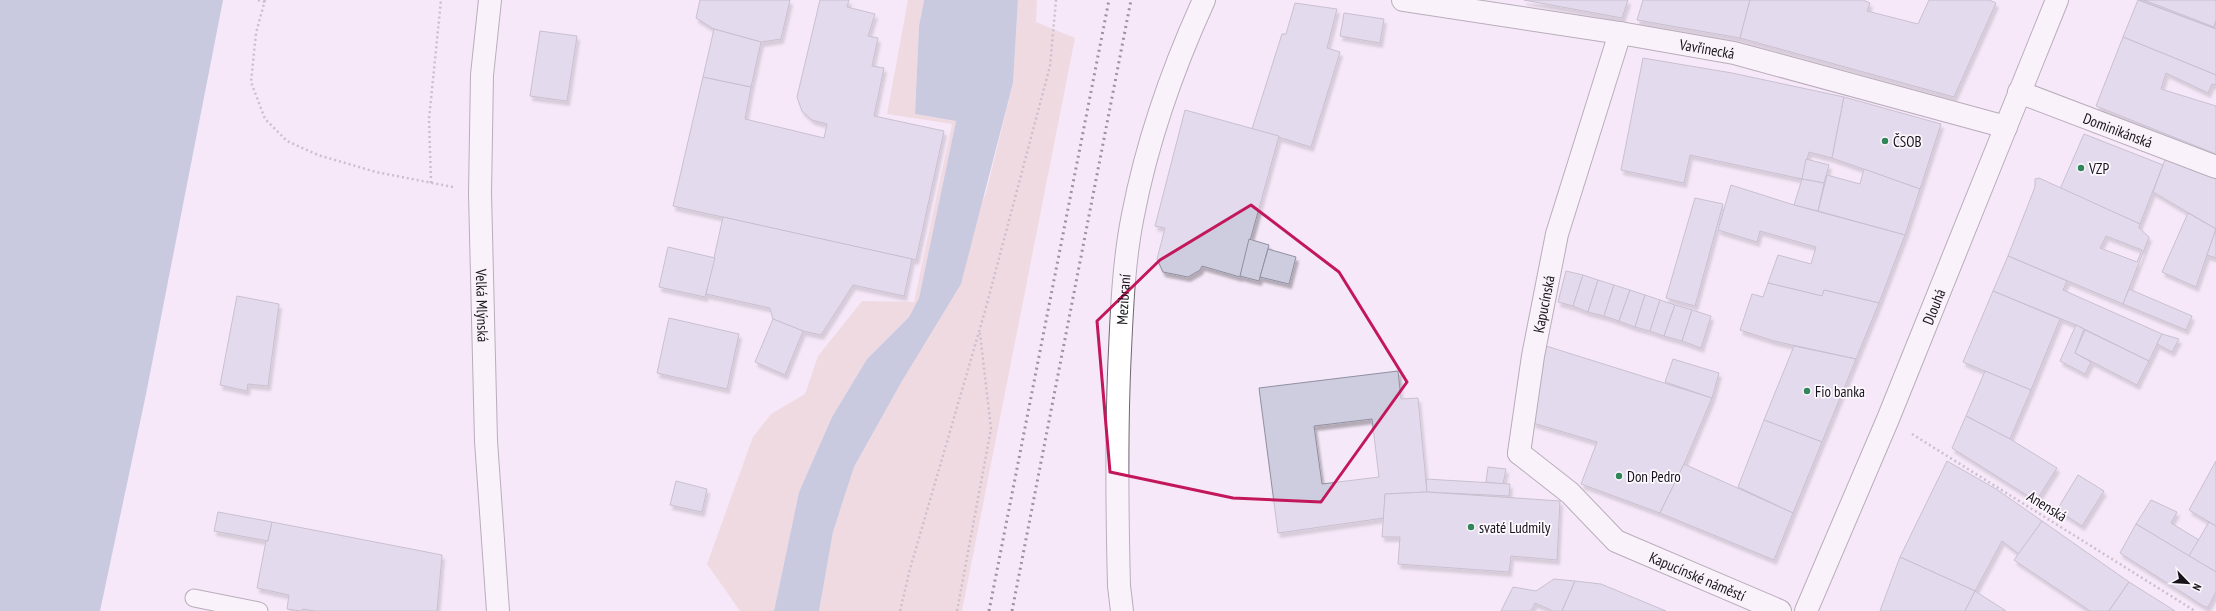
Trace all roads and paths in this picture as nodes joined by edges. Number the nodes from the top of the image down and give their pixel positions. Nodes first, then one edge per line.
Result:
1 (258, 0) edge
2 (441, 0) edge
3 (490, 0) edge
4 (1056, 0) edge
5 (1204, 0) edge
6 (1403, 0) edge
7 (2057, 0) edge
8 (265, 1) edge
9 (1435, 3) edge
10 (1620, 32) junction
11 (2020, 92) junction
12 (2006, 127) junction
13 (2216, 167) edge
14 (431, 183) junction
15 (480, 193) junction
16 (980, 330) junction
17 (1888, 419) junction
18 (1616, 541) joint
19 (194, 598) dead end
20 (259, 611) edge
21 (498, 611) edge
22 (900, 611) edge
23 (957, 611) edge
24 (1122, 611) edge
25 (1780, 611) edge
26 (1806, 611) edge
27 (2195, 611) edge

1 - 8 path
2 - 14 path
3 - 15 street, Velká Mlýnská
4 - 16 path
5 - 24 street, Mezibraní
6 - 9 street, Vavřinecká
7 - 11 street, Dlouhá
8 - 14 path
9 - 10 street, Vavřinecká
10 - 12 street, Vavřinecká
10 - 18 street, Kapucínská
11 - 12 street, Dlouhá
11 - 13 street, Dominikánská
12 - 17 street, Dlouhá
14 - 15 path
15 - 21 street, Velká Mlýnská
16 - 22 path
16 - 23 path
17 - 26 street, Dlouhá
17 - 27 path, Anenská
18 - 25 street, Kapucínské náměstí
19 - 20 lane

